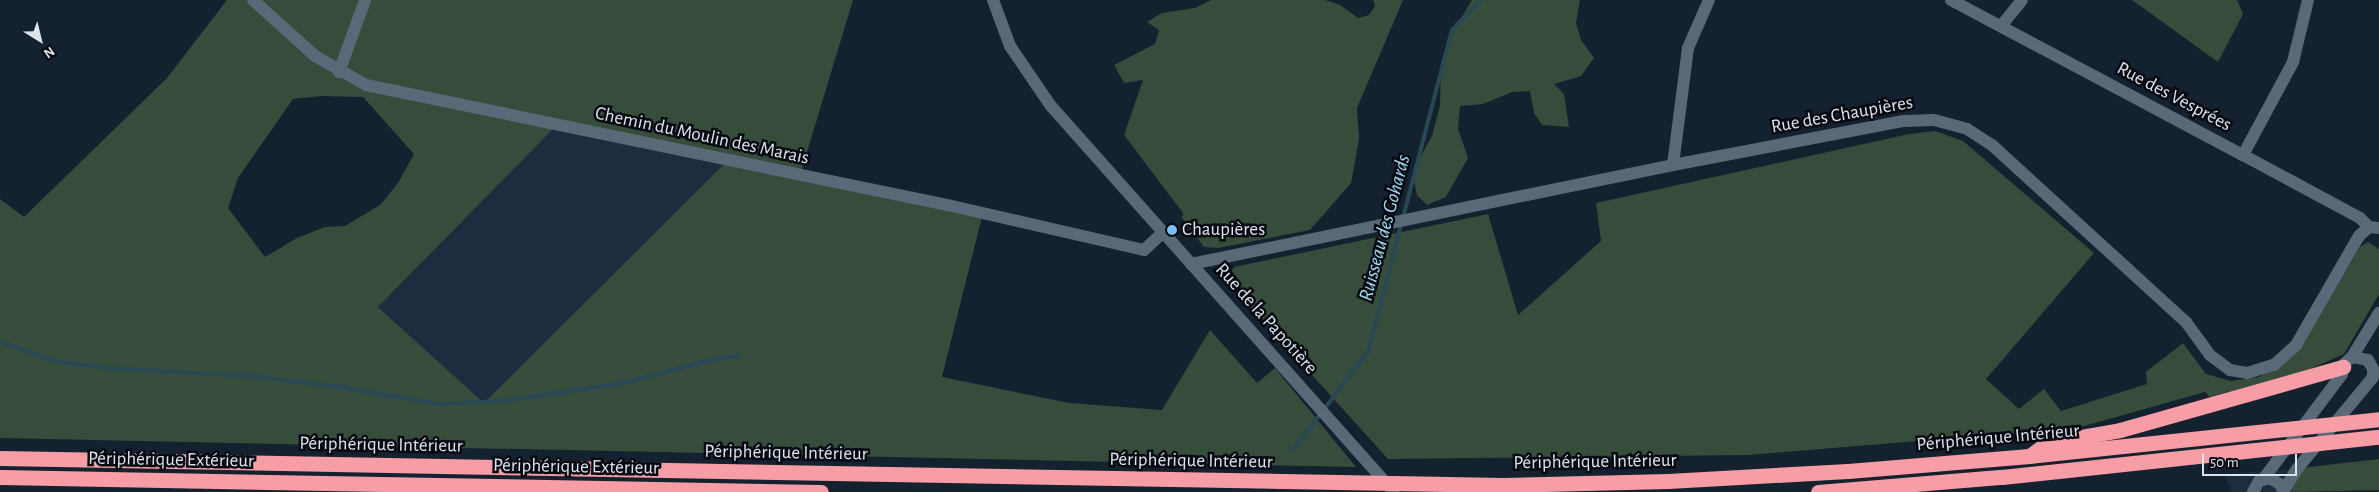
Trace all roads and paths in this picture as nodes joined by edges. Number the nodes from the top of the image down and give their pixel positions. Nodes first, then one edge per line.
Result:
1 (253, 0) edge
2 (366, 0) edge
3 (993, 0) edge
4 (1710, 0) edge
5 (1951, 0) edge
6 (2022, 0) edge
7 (2308, 0) edge
8 (2001, 26) junction
9 (339, 72) junction
10 (2243, 154) junction
11 (1673, 165) junction
12 (2374, 227) edge
13 (1163, 232) junction
14 (1191, 264) junction
15 (2379, 312) edge
16 (2376, 364) edge
17 (2346, 366) junction
18 (2362, 387) junction
19 (2379, 419) edge
20 (2379, 437) edge
21 (2029, 456) junction
22 (0, 458) edge
23 (0, 477) edge
24 (2264, 478) junction
25 (821, 492) edge
26 (1394, 492) edge
27 (1818, 492) edge
28 (2253, 492) edge
29 (2283, 492) edge

1 - 9 street, Chemin du Moulin des Marais
2 - 9 street
3 - 13 street, Rue de la Papotière
4 - 11 street
5 - 8 street, Rue des Vesprées
6 - 8 street
7 - 10 street
8 - 10 street, Rue des Vesprées
9 - 13 street, Chemin du Moulin des Marais
10 - 12 street, Rue des Vesprées
11 - 12 street, Rue des Chaupières
11 - 14 street, Rue des Chaupières
13 - 14 street, Rue de la Papotière
14 - 26 street, Rue de la Papotière
15 - 17 street
16 - 17 street
16 - 18 street
17 - 18 street
17 - 21 highway
17 - 24 street
18 - 29 street
19 - 21 highway, Périphérique Intérieur
20 - 27 highway
21 - 22 highway, Périphérique Intérieur
23 - 25 highway, Périphérique Extérieur
24 - 28 street
24 - 29 street

